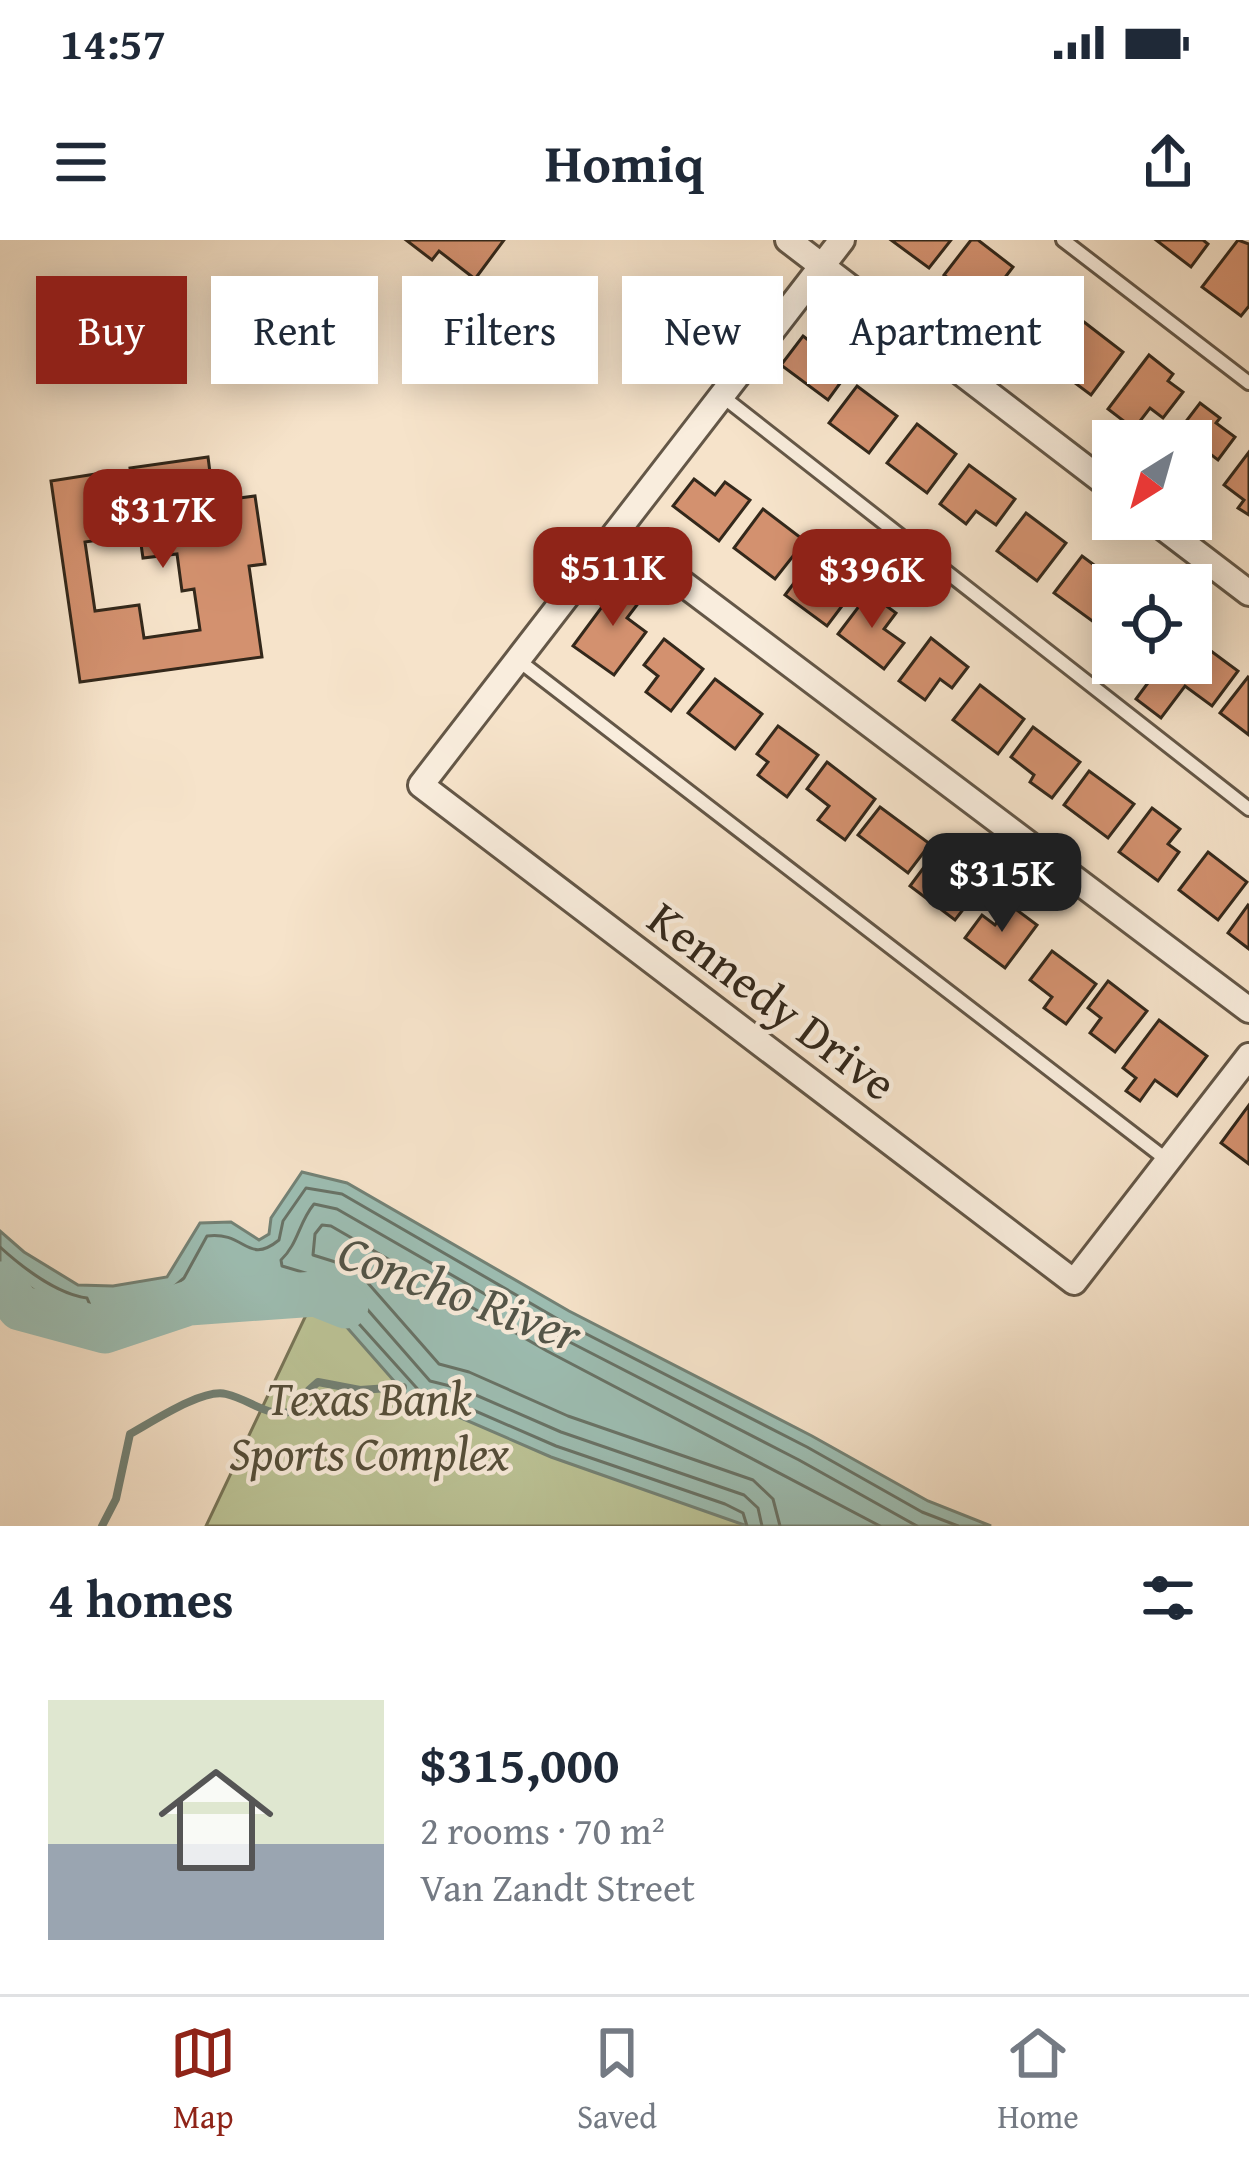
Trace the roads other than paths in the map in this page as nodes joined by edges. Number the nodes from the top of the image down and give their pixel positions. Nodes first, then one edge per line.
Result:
1 (788, 240) edge
2 (842, 240) edge
3 (1063, 240) edge
4 (823, 266) junction
5 (1249, 383) edge
6 (722, 396) junction
7 (1092, 473) edge
8 (616, 533) junction
9 (1180, 540) edge
10 (1249, 593) edge
11 (518, 660) junction
12 (1249, 809) edge
13 (1249, 1010) edge
14 (1249, 1056) edge
15 (1168, 1161) junction

1 - 4 street
2 - 4 street
3 - 5 lane
4 - 6 street
4 - 7 street
6 - 8 street
6 - 12 lane
8 - 11 street
8 - 13 street
9 - 10 street
11 - 15 lane
11 - 15 street, Kennedy Drive
14 - 15 street

